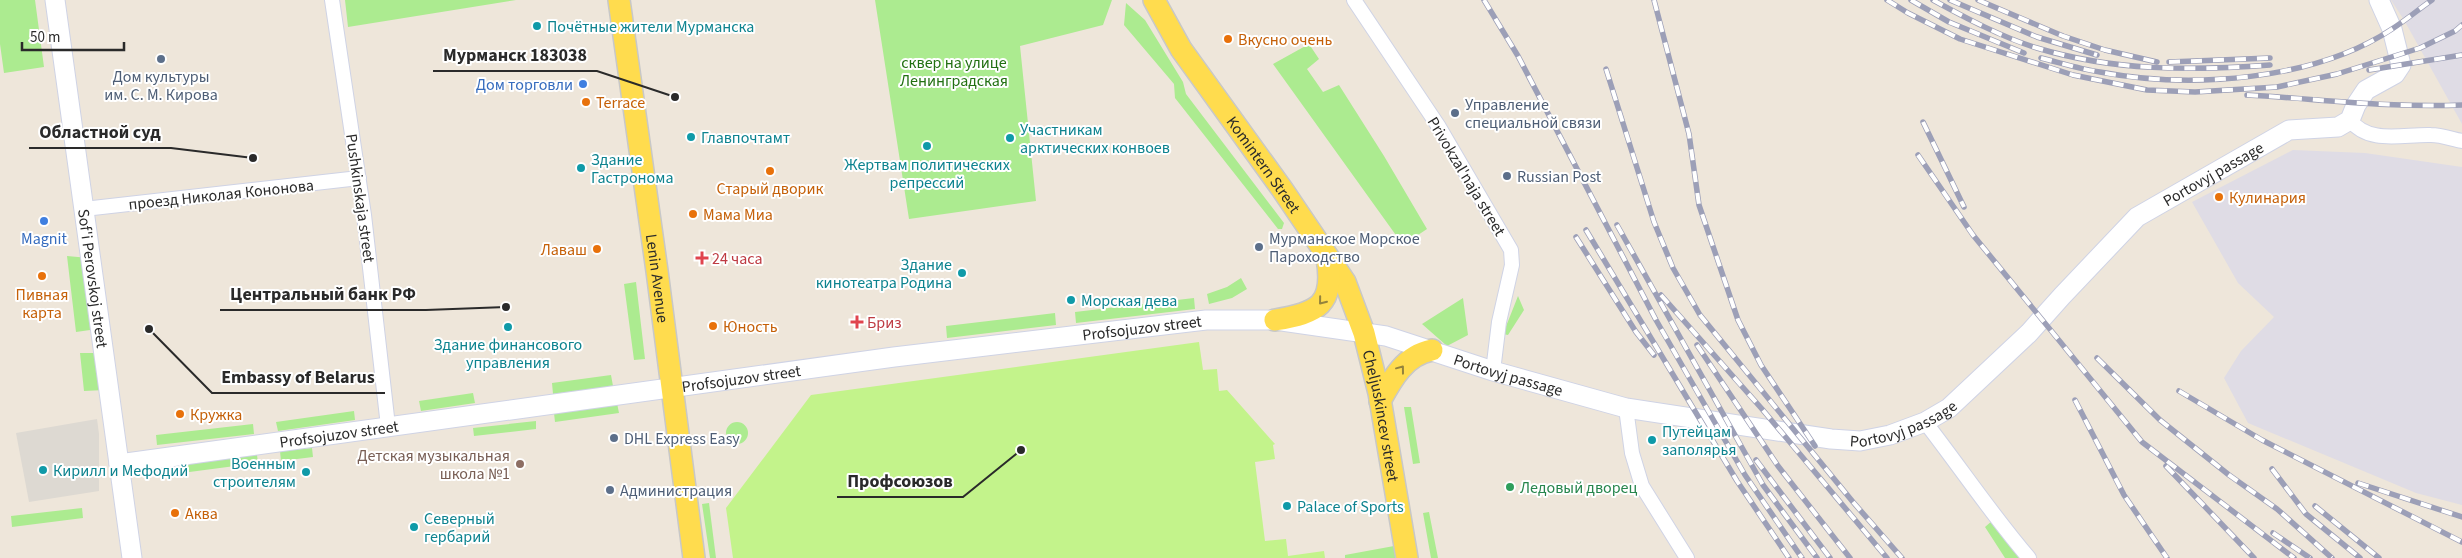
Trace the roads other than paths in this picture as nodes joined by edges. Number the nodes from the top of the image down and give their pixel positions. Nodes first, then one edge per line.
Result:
1 (55, 0) edge
2 (332, 0) edge
3 (619, 0) edge
4 (1154, 0) edge
5 (1354, 0) edge
6 (2379, 0) edge
7 (2350, 120) junction
8 (2462, 141) edge
9 (359, 178) junction
10 (84, 209) junction
11 (1327, 255) junction
12 (1274, 320) junction
13 (1364, 333) junction
14 (1432, 350) junction
15 (1493, 371) junction
16 (672, 387) junction
17 (1380, 401) junction
18 (1626, 408) junction
19 (1925, 422) junction
20 (388, 426) junction
21 (119, 464) junction
22 (132, 558) edge
23 (694, 558) edge
24 (1407, 558) edge
25 (1687, 558) edge
26 (2029, 558) edge

1 - 10 street, Sof'i Perovskoj street
2 - 9 street, Pushkinskaja street
3 - 16 main road, Lenin Avenue
4 - 11 main road, Komintern Street
5 - 15 street, Privokzal'naja street
6 - 7 street
7 - 8 street
7 - 19 street, Portovyj passage
9 - 10 street, проезд Николая Кононова
9 - 20 street, Pushkinskaja street
10 - 21 street, Sof'i Perovskoj street
11 -> 12 main road
11 - 13 main road, Komintern Street
12 - 13 street, Profsojuzov street
12 - 16 street, Profsojuzov street
13 - 14 street, Portovyj passage
13 - 17 main road, Cheljuskincev street
14 - 15 street, Portovyj passage
17 -> 14 main road
15 - 18 street, Portovyj passage
16 - 20 street, Profsojuzov street
16 - 23 main road, Lenin Avenue
17 - 24 main road, Cheljuskincev street
18 - 19 street, Portovyj passage
18 - 25 street
19 - 26 street
20 - 21 street, Profsojuzov street
21 - 22 street, Sof'i Perovskoj street

